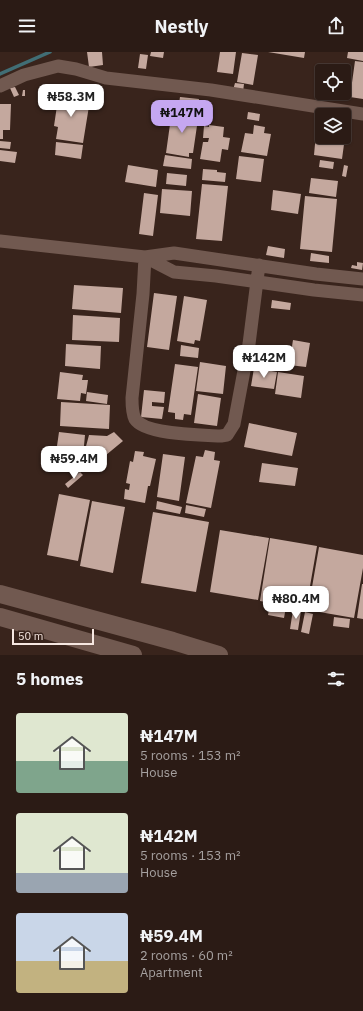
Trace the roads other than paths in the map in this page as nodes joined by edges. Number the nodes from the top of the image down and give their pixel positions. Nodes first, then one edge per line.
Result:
1 (0, 86) edge
2 (363, 114) edge
3 (0, 241) edge
4 (144, 257) junction
5 (259, 265) junction
6 (363, 279) edge
7 (257, 282) junction
8 (363, 295) edge
9 (0, 594) edge
10 (0, 617) edge
11 (133, 655) edge
12 (219, 655) edge

1 - 2 street
3 - 4 street
4 - 5 street
4 - 7 street
4 - 7 street
5 - 6 street
5 - 7 street
7 - 8 street
9 - 12 street
10 - 11 street

